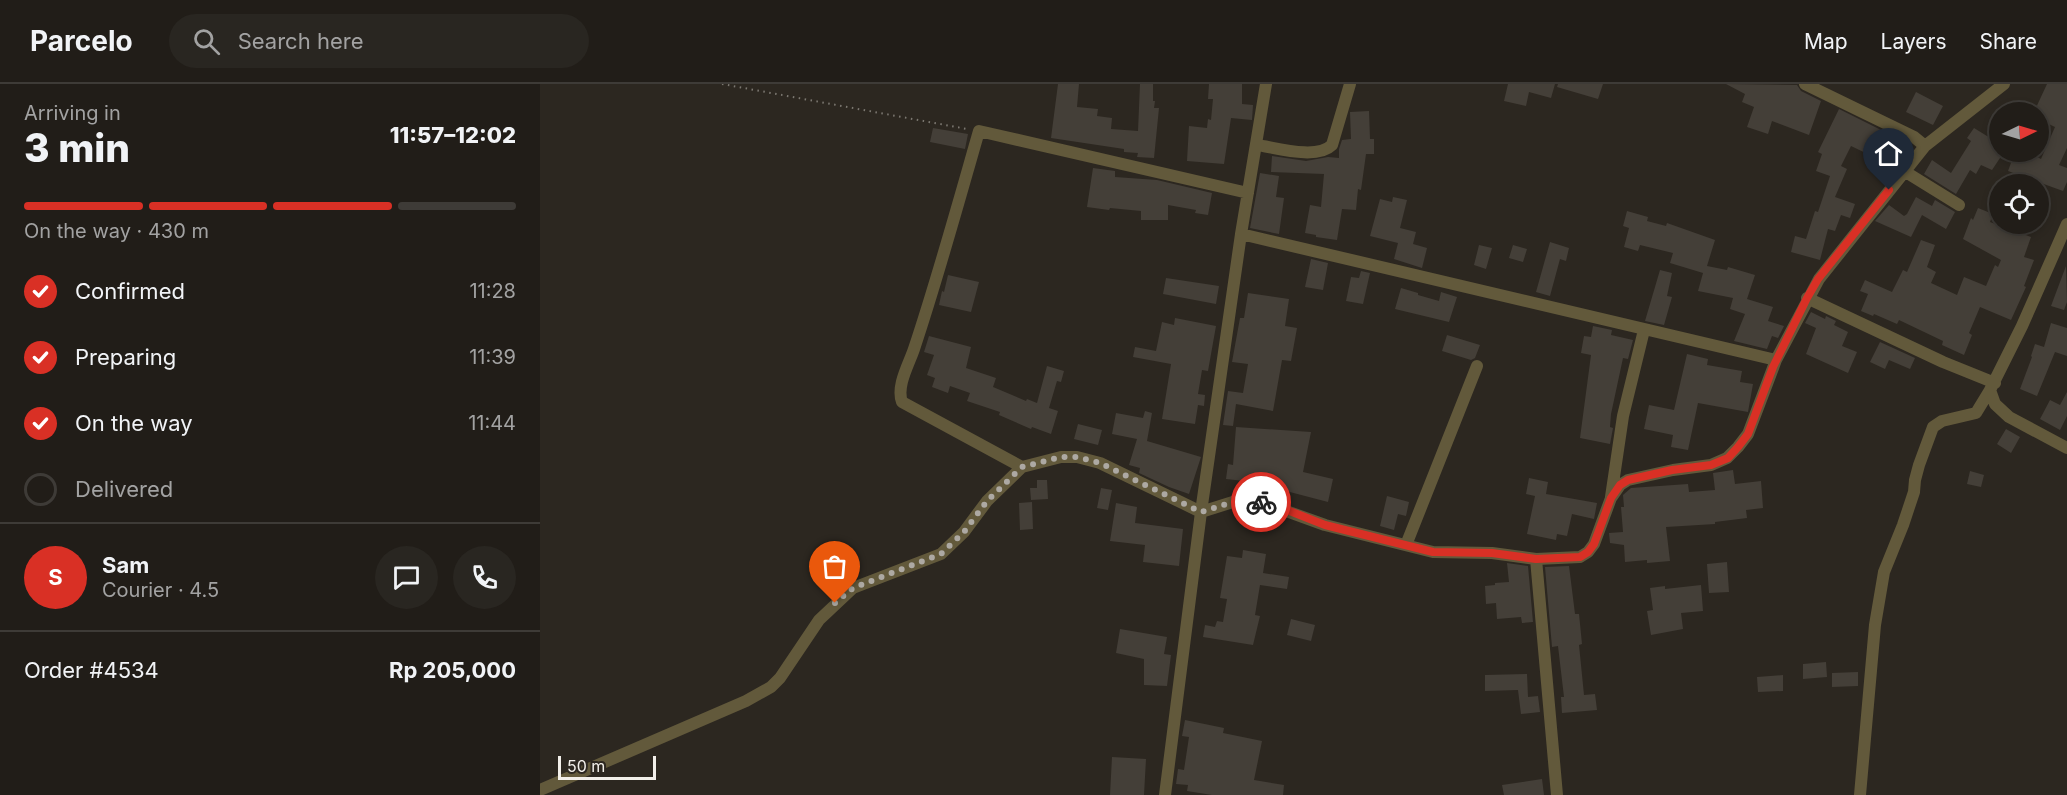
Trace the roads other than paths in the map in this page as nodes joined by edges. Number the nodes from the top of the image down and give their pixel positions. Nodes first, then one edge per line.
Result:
1 (1266, 84) edge
2 (1350, 84) edge
3 (2004, 84) edge
4 (1812, 85) edge
5 (1257, 145) junction
6 (1925, 146) junction
7 (1904, 171) junction
8 (1248, 193) junction
9 (1959, 205) dead end
10 (2067, 224) edge
11 (1241, 234) junction
12 (1807, 298) junction
13 (1644, 330) junction
14 (1776, 360) junction
15 (1477, 366) dead end
16 (1992, 387) junction
17 (2067, 448) edge
18 (1022, 467) junction
19 (1611, 498) junction
20 (1201, 512) junction
21 (1406, 544) junction
22 (1536, 559) junction
23 (540, 790) edge
24 (1165, 795) edge
25 (1557, 795) edge
26 (1860, 795) edge

1 - 5 street
2 - 5 street
3 - 6 street
4 - 6 street
5 - 8 street
6 - 7 street
7 - 9 street
7 - 12 street
8 - 11 street
8 - 18 street
10 - 16 street
11 - 13 street
11 - 20 street
12 - 14 street
12 - 16 street
13 - 14 street
13 - 19 street
14 - 19 street
15 - 21 street
16 - 17 street
16 - 26 street
18 - 20 street
18 - 23 street
19 - 22 street
20 - 21 street
20 - 24 street
21 - 22 street
22 - 25 street

